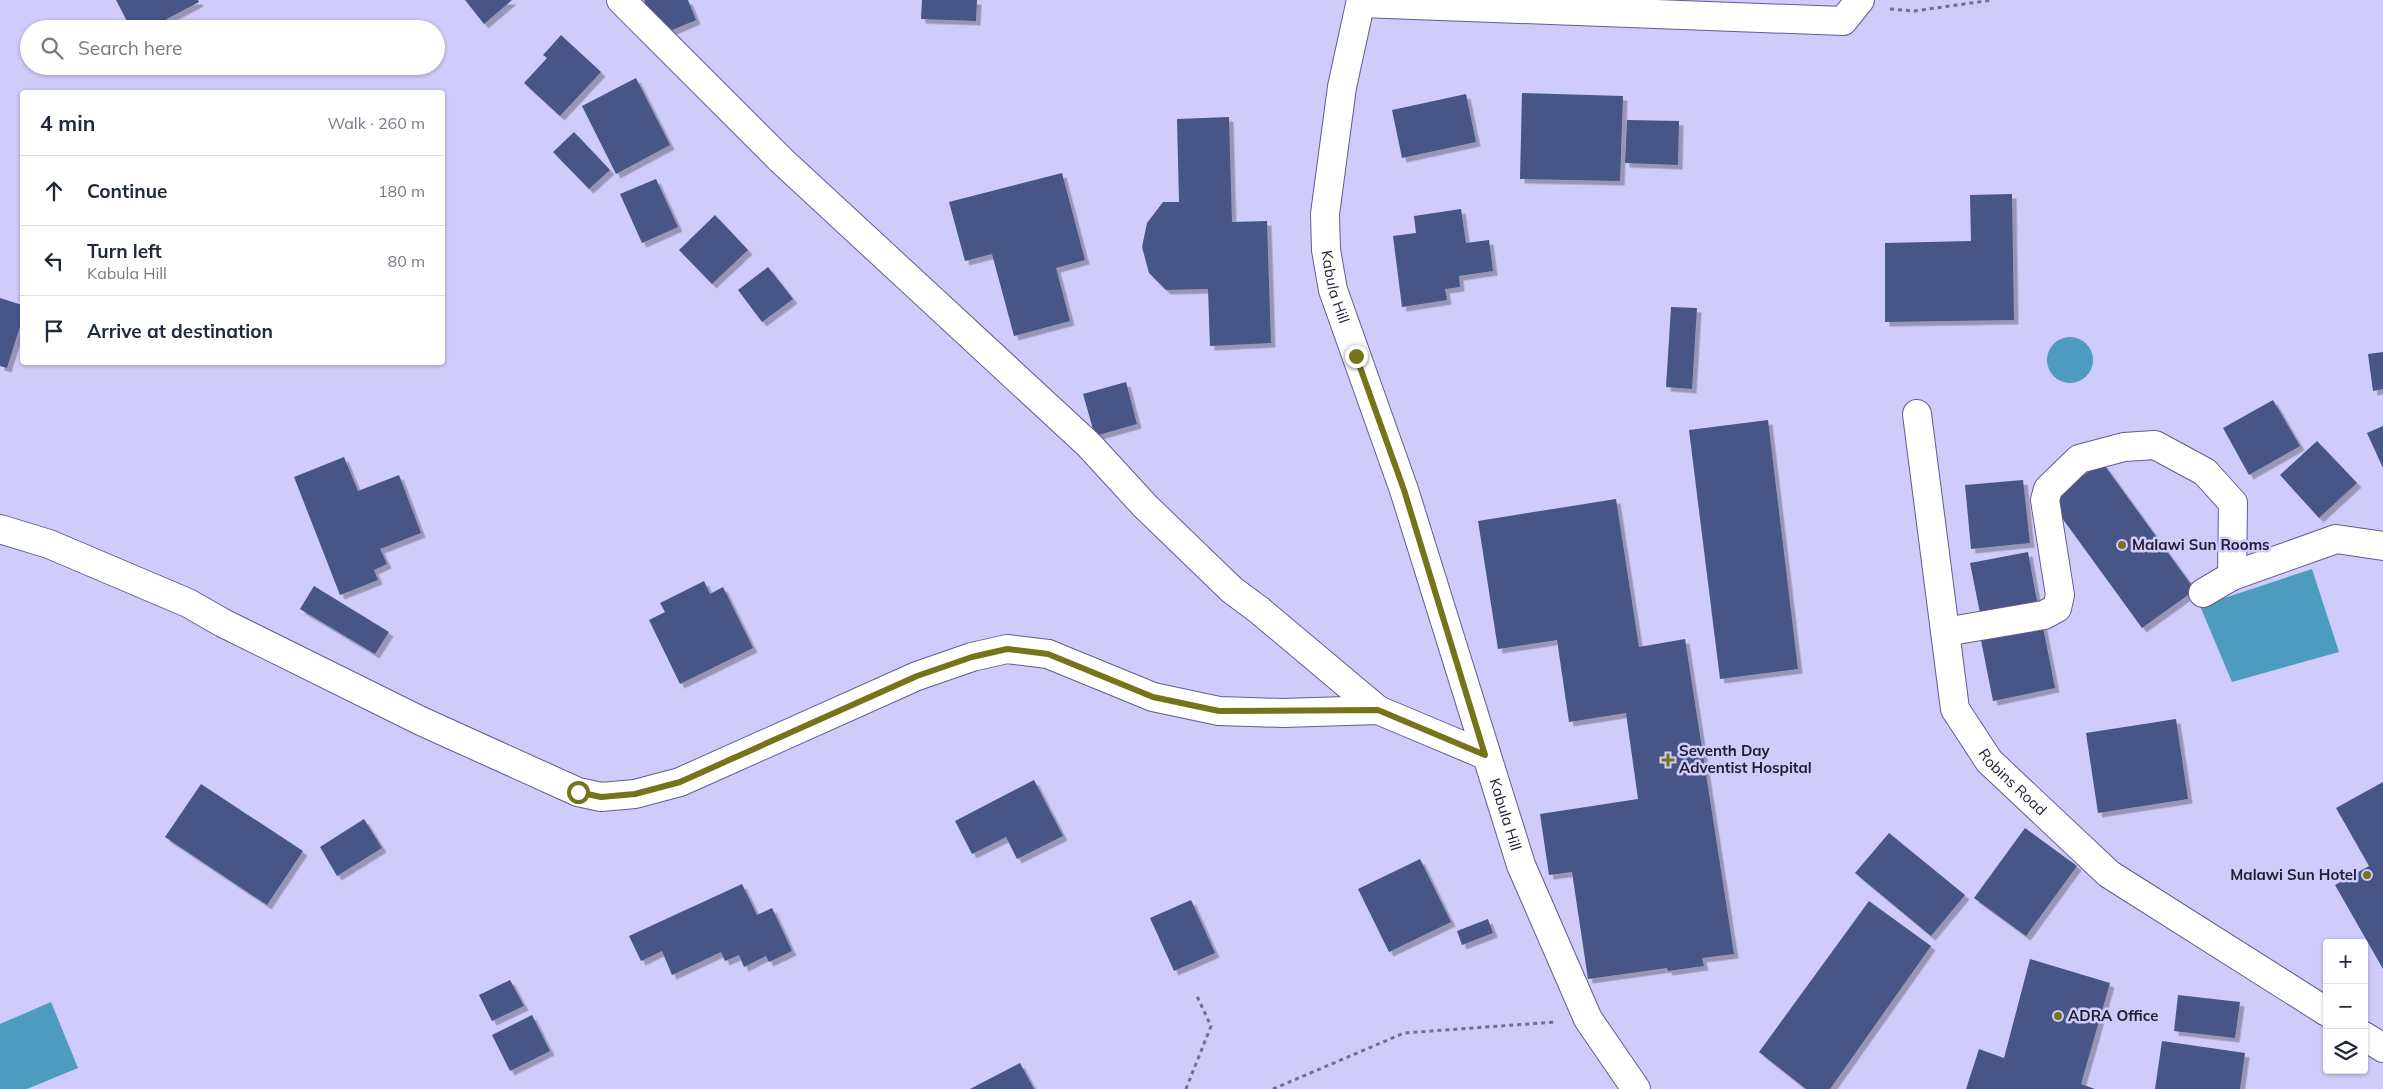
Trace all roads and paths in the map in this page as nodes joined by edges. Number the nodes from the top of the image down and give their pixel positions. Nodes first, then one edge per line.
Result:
1 (621, 0) edge
2 (1860, 0) edge
3 (1993, 0) edge
4 (1361, 1) edge
5 (1844, 21) junction
6 (1917, 414) dead end
7 (0, 529) edge
8 (2383, 546) edge
9 (2232, 576) junction
10 (2203, 593) dead end
11 (1945, 632) junction
12 (1378, 710) junction
13 (1485, 755) junction
14 (1196, 994) dead end
15 (2323, 1009) edge
16 (1588, 1019) junction
17 (1186, 1089) edge
18 (1273, 1089) edge
19 (1636, 1089) edge

1 - 12 street
2 - 5 street
3 - 5 path
4 - 5 street
4 - 13 street, Kabula Hill
6 - 11 street, Robins Road
7 - 12 street
8 - 9 street
9 - 10 street
9 - 11 street
11 - 15 street, Robins Road
12 - 13 street
13 - 16 street, Kabula Hill
14 - 17 path
16 - 18 path
16 - 19 street, Kabula Hill

